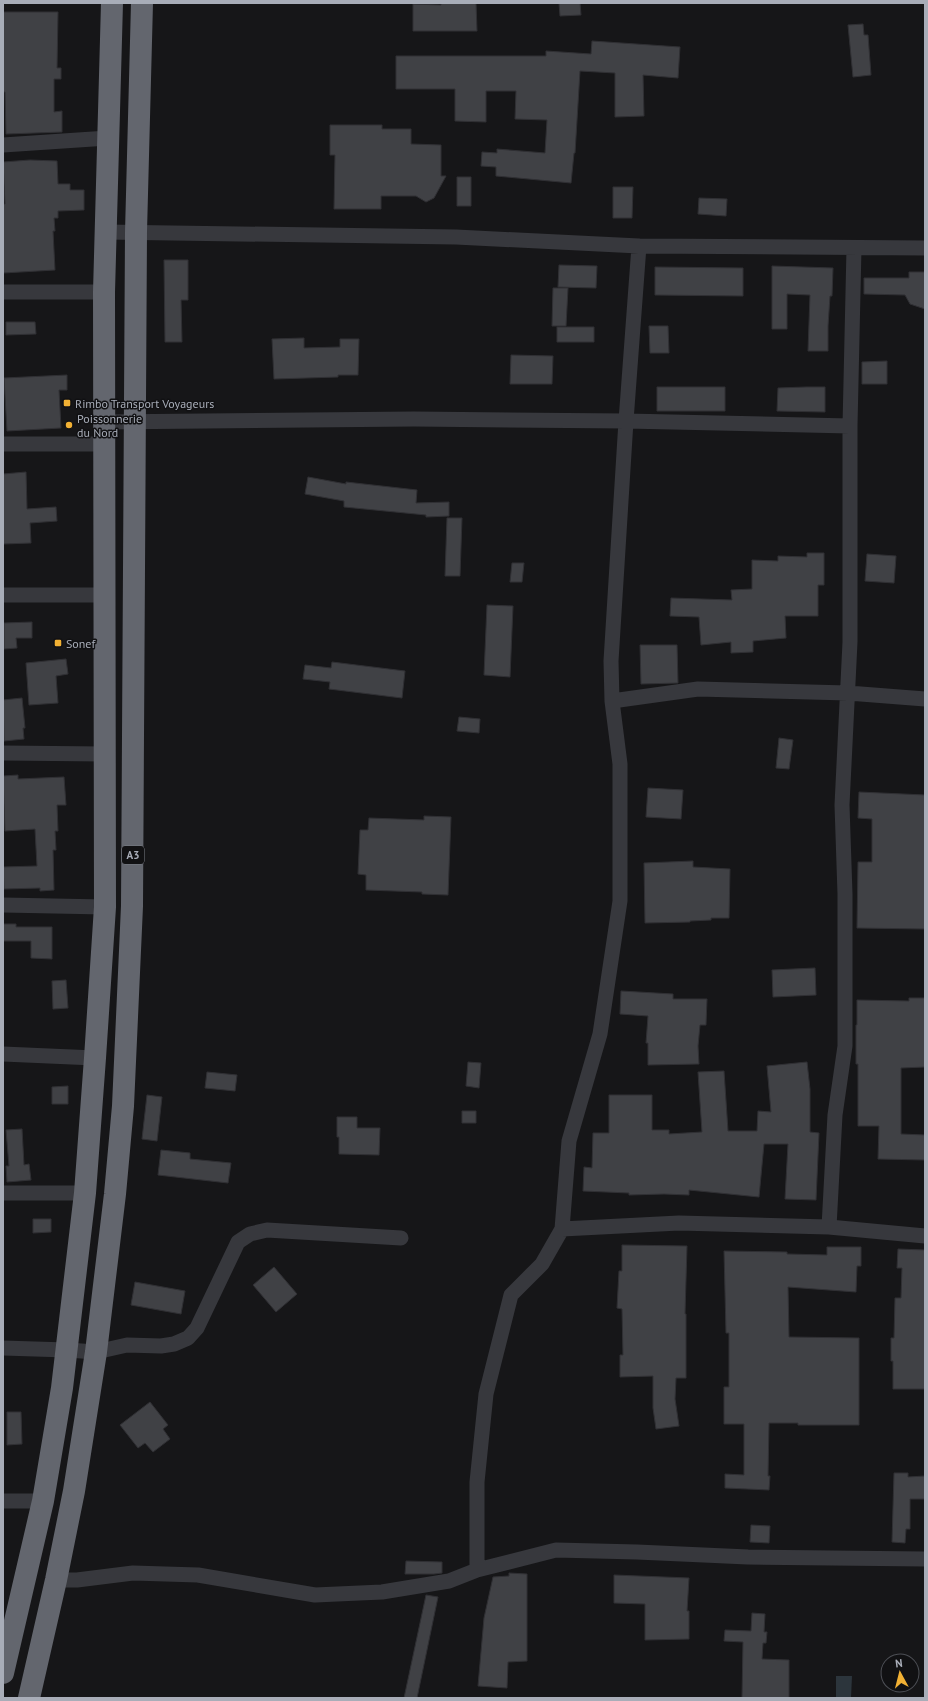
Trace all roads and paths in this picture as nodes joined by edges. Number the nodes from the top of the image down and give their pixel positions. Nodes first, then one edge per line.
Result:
1 (112, 3) edge
2 (142, 3) edge
3 (108, 138) junction
4 (3, 145) edge
5 (105, 232) junction
6 (136, 232) junction
7 (639, 246) junction
8 (854, 248) junction
9 (925, 248) edge
10 (3, 292) edge
11 (104, 292) junction
12 (626, 421) junction
13 (103, 422) junction
14 (134, 422) junction
15 (850, 426) junction
16 (3, 444) edge
17 (104, 444) junction
18 (104, 594) junction
19 (3, 595) edge
20 (848, 693) junction
21 (925, 698) edge
22 (612, 701) junction
23 (3, 753) edge
24 (104, 754) junction
25 (133, 853) junction
26 (105, 854) junction
27 (3, 905) edge
28 (105, 907) junction
29 (3, 1054) edge
30 (95, 1058) junction
31 (3, 1193) edge
32 (85, 1193) junction
33 (829, 1227) junction
34 (562, 1229) junction
35 (925, 1236) edge
36 (401, 1238) dead end
37 (3, 1348) edge
38 (67, 1350) junction
39 (96, 1352) junction
40 (3, 1501) edge
41 (43, 1501) junction
42 (925, 1559) edge
43 (477, 1570) junction
44 (54, 1589) junction
45 (22, 1592) junction
46 (3, 1672) edge
47 (29, 1698) edge

1 - 3 highway, A3
2 - 6 highway, A3
3 - 4 street
3 - 5 highway, A3
5 - 6 street
5 - 11 highway, A3
6 - 7 street
6 - 14 highway, A3
7 - 8 street
7 - 12 street
8 - 9 street
8 - 15 street
10 - 11 street
11 - 13 highway, A3
12 - 14 street
12 - 15 street
12 - 22 street
13 - 14 street
13 - 17 highway, A3
14 - 25 highway, A3
15 - 20 street
16 - 17 street
17 - 18 highway, A3
18 - 19 street
18 - 24 highway, A3
20 - 21 street
20 - 22 street
20 - 33 street
22 - 34 street
23 - 24 street
24 - 26 highway, A3
25 - 26 highway
25 - 39 highway, A3
26 - 28 highway, A3
27 - 28 street
28 - 30 highway, A3
29 - 30 street
30 - 32 highway, A3
31 - 32 street
32 - 38 highway, A3
33 - 34 street
33 - 35 street
34 - 43 street
36 - 39 street
37 - 38 street
38 - 39 street
38 - 41 highway, A3
39 - 44 highway, A3
40 - 41 street
41 - 45 highway, A3
42 - 43 street
43 - 44 street
44 - 45 highway
44 - 47 highway, A3
45 - 46 highway, A3

